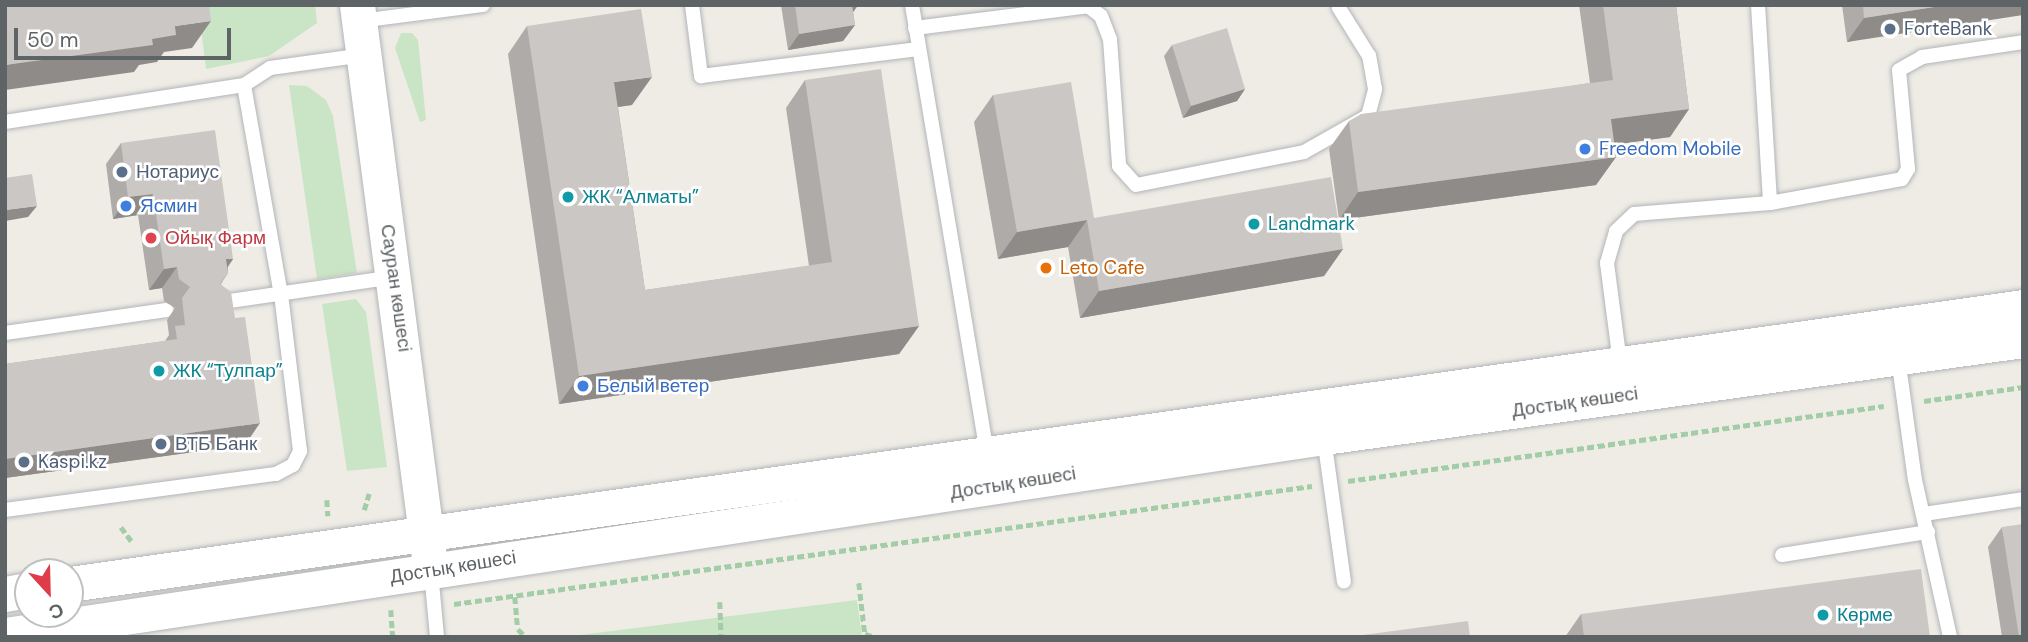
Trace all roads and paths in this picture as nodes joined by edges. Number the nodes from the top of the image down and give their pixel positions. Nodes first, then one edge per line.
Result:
1 (483, 5) edge
2 (692, 5) edge
3 (912, 5) edge
4 (1758, 5) edge
5 (1339, 8) dead end
6 (360, 27) edge
7 (915, 29) junction
8 (2023, 43) edge
9 (918, 48) junction
10 (244, 85) junction
11 (5, 122) edge
12 (1770, 203) junction
13 (395, 277) junction
14 (281, 295) junction
15 (215, 304) edge
16 (2023, 307) edge
17 (166, 310) dead end
18 (5, 333) edge
19 (2023, 340) edge
20 (1898, 358) junction
21 (1620, 365) junction
22 (2023, 387) edge
23 (1904, 404) junction
24 (1324, 437) junction
25 (988, 454) junction
26 (1330, 483) junction
27 (2023, 499) edge
28 (5, 510) edge
29 (1924, 514) junction
30 (1928, 532) junction
31 (427, 533) junction
32 (1782, 555) dead end
33 (430, 571) junction
34 (84, 582) edge
35 (1344, 582) dead end
36 (859, 583) dead end
37 (515, 597) junction
38 (720, 602) dead end
39 (435, 605) junction
40 (391, 610) junction
41 (380, 611) dead end
42 (5, 635) edge
43 (865, 635) edge
44 (393, 637) edge
45 (437, 637) edge
46 (526, 637) edge
47 (721, 637) edge
48 (875, 637) edge
49 (1950, 637) edge

1 - 6 lane
2 - 9 lane
3 - 7 lane
4 - 12 lane
5 - 7 lane
6 - 10 lane
6 - 13 street, Сауран көшесі
7 - 9 lane
8 - 12 lane
9 - 25 lane
10 - 11 lane
10 - 14 lane
12 - 21 lane
13 - 14 lane
13 - 31 street, Сауран көшесі
14 - 15 lane
14 - 28 lane
16 - 21 street, Достық көшесі
17 - 18 lane
19 - 20 street, Достық көшесі
20 - 23 lane
20 - 24 street, Достық көшесі
21 - 25 street, Достық көшесі
22 - 23 path
23 - 26 path
23 - 29 lane
24 - 26 lane
24 - 33 street, Достық көшесі
25 - 31 street, Достық көшесі
26 - 35 lane
26 - 37 path
27 - 29 lane
29 - 30 lane
30 - 32 lane
30 - 49 lane
31 - 33 street, Сауран көшесі
31 - 34 street, Достық көшесі
33 - 39 lane
33 - 42 street, Достық көшесі
36 - 43 path
37 - 39 path
37 - 46 path
38 - 47 path
39 - 40 path
39 - 45 lane
40 - 41 path
40 - 44 path
43 - 48 path

